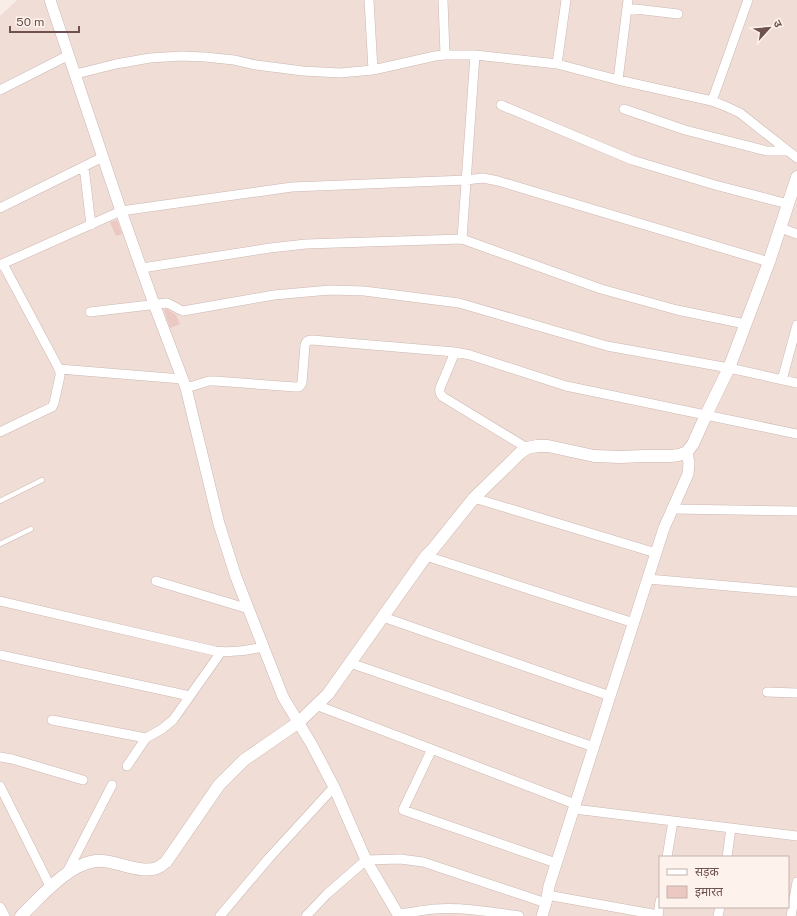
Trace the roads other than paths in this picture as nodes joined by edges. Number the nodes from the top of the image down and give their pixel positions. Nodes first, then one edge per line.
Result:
1 (50, 0) edge
2 (368, 0) edge
3 (443, 0) edge
4 (566, 0) edge
5 (748, 0) edge
6 (628, 4) edge
7 (678, 14) dead end
8 (69, 55) junction
9 (445, 55) junction
10 (475, 55) junction
11 (557, 64) junction
12 (373, 70) junction
13 (76, 74) junction
14 (618, 80) junction
15 (0, 90) edge
16 (712, 101) junction
17 (501, 105) dead end
18 (624, 109) dead end
19 (788, 151) junction
20 (104, 157) junction
21 (797, 158) edge
22 (84, 167) junction
23 (797, 177) edge
24 (466, 180) junction
25 (788, 204) junction
26 (0, 208) edge
27 (121, 211) junction
28 (90, 225) junction
29 (780, 228) junction
30 (797, 234) edge
31 (462, 239) junction
32 (769, 262) junction
33 (1, 264) edge
34 (142, 268) junction
35 (154, 304) junction
36 (90, 312) dead end
37 (745, 324) junction
38 (797, 325) edge
39 (455, 352) junction
40 (729, 368) junction
41 (59, 369) junction
42 (782, 380) junction
43 (184, 383) junction
44 (797, 383) edge
45 (706, 415) junction
46 (0, 432) edge
47 (797, 434) edge
48 (527, 448) junction
49 (687, 452) junction
50 (42, 480) dead end
51 (474, 498) junction
52 (0, 501) edge
53 (673, 509) junction
54 (797, 511) edge
55 (31, 529) dead end
56 (0, 544) edge
57 (656, 554) junction
58 (426, 556) junction
59 (648, 579) junction
60 (156, 581) dead end
61 (797, 592) edge
62 (0, 600) edge
63 (249, 608) junction
64 (383, 617) junction
65 (634, 623) junction
66 (264, 647) junction
67 (221, 652) junction
68 (0, 655) edge
69 (350, 663) junction
70 (767, 692) dead end
71 (797, 693) edge
72 (190, 696) junction
73 (610, 696) junction
74 (316, 705) junction
75 (52, 720) dead end
76 (299, 722) junction
77 (146, 738) junction
78 (594, 747) junction
79 (432, 749) junction
80 (0, 757) edge
81 (127, 766) dead end
82 (83, 780) dead end
83 (112, 785) dead end
84 (0, 786) edge
85 (334, 787) junction
86 (574, 807) junction
87 (673, 821) junction
88 (731, 828) junction
89 (797, 836) edge
90 (667, 856) edge
91 (727, 856) edge
92 (366, 860) junction
93 (556, 862) junction
94 (65, 875) junction
95 (797, 882) edge
96 (51, 888) junction
97 (547, 899) junction
98 (0, 907) edge
99 (398, 915) edge
100 (5, 916) edge
101 (21, 916) edge
102 (220, 916) edge
103 (306, 916) edge
104 (519, 916) edge
105 (542, 916) edge
106 (658, 916) edge
107 (791, 916) edge

1 - 8 street
2 - 12 street
3 - 9 street
4 - 11 street
5 - 16 street
6 - 7 street
6 - 14 street
8 - 13 street
8 - 15 street
9 - 10 street
9 - 12 street
10 - 11 street
10 - 24 street
11 - 14 street
12 - 13 street
13 - 20 street
14 - 16 street
16 - 19 street
17 - 25 street
18 - 19 street
19 - 21 street
20 - 22 street
20 - 27 street
22 - 26 street
22 - 28 street
23 - 25 main road
24 - 27 street
24 - 31 street
24 - 32 street
25 - 29 main road
27 - 28 street
27 - 34 street
28 - 33 street
29 - 30 street
29 - 32 main road
31 - 34 street
31 - 37 street
32 - 37 main road
33 - 41 street
34 - 35 street
35 - 36 street
35 - 40 street
35 - 43 street
37 - 40 main road
38 - 42 street
39 - 43 street
39 - 45 street
39 - 48 street
40 - 42 street
40 - 45 main road
41 - 43 street
41 - 46 street
42 - 44 street
43 - 63 street
45 - 47 street
45 - 49 main road
48 - 49 main road
48 - 51 main road
49 - 53 street
50 - 52 lane
51 - 57 street
51 - 58 main road
53 - 54 street
53 - 57 street
55 - 56 lane
57 - 59 street
58 - 64 main road
58 - 65 street
59 - 61 street
59 - 65 street
60 - 63 street
62 - 67 street
63 - 66 street
64 - 69 main road
64 - 73 street
65 - 73 street
66 - 67 street
66 - 76 street
67 - 72 street
68 - 72 street
69 - 74 main road
69 - 78 street
70 - 71 street
72 - 77 street
73 - 78 street
74 - 76 main road
74 - 79 street
75 - 77 street
76 - 85 street
76 - 94 main road
77 - 81 street
78 - 86 street
79 - 86 street
79 - 93 street
80 - 82 street
83 - 94 street
84 - 96 street
85 - 92 street
85 - 102 street
86 - 87 street
86 - 93 street
87 - 88 street
87 - 90 street
88 - 89 street
88 - 91 street
92 - 97 street
92 - 99 street
92 - 103 street
93 - 97 street
94 - 96 main road
95 - 107 street
96 - 101 main road
97 - 105 street
97 - 106 street
98 - 100 street
99 - 104 street

